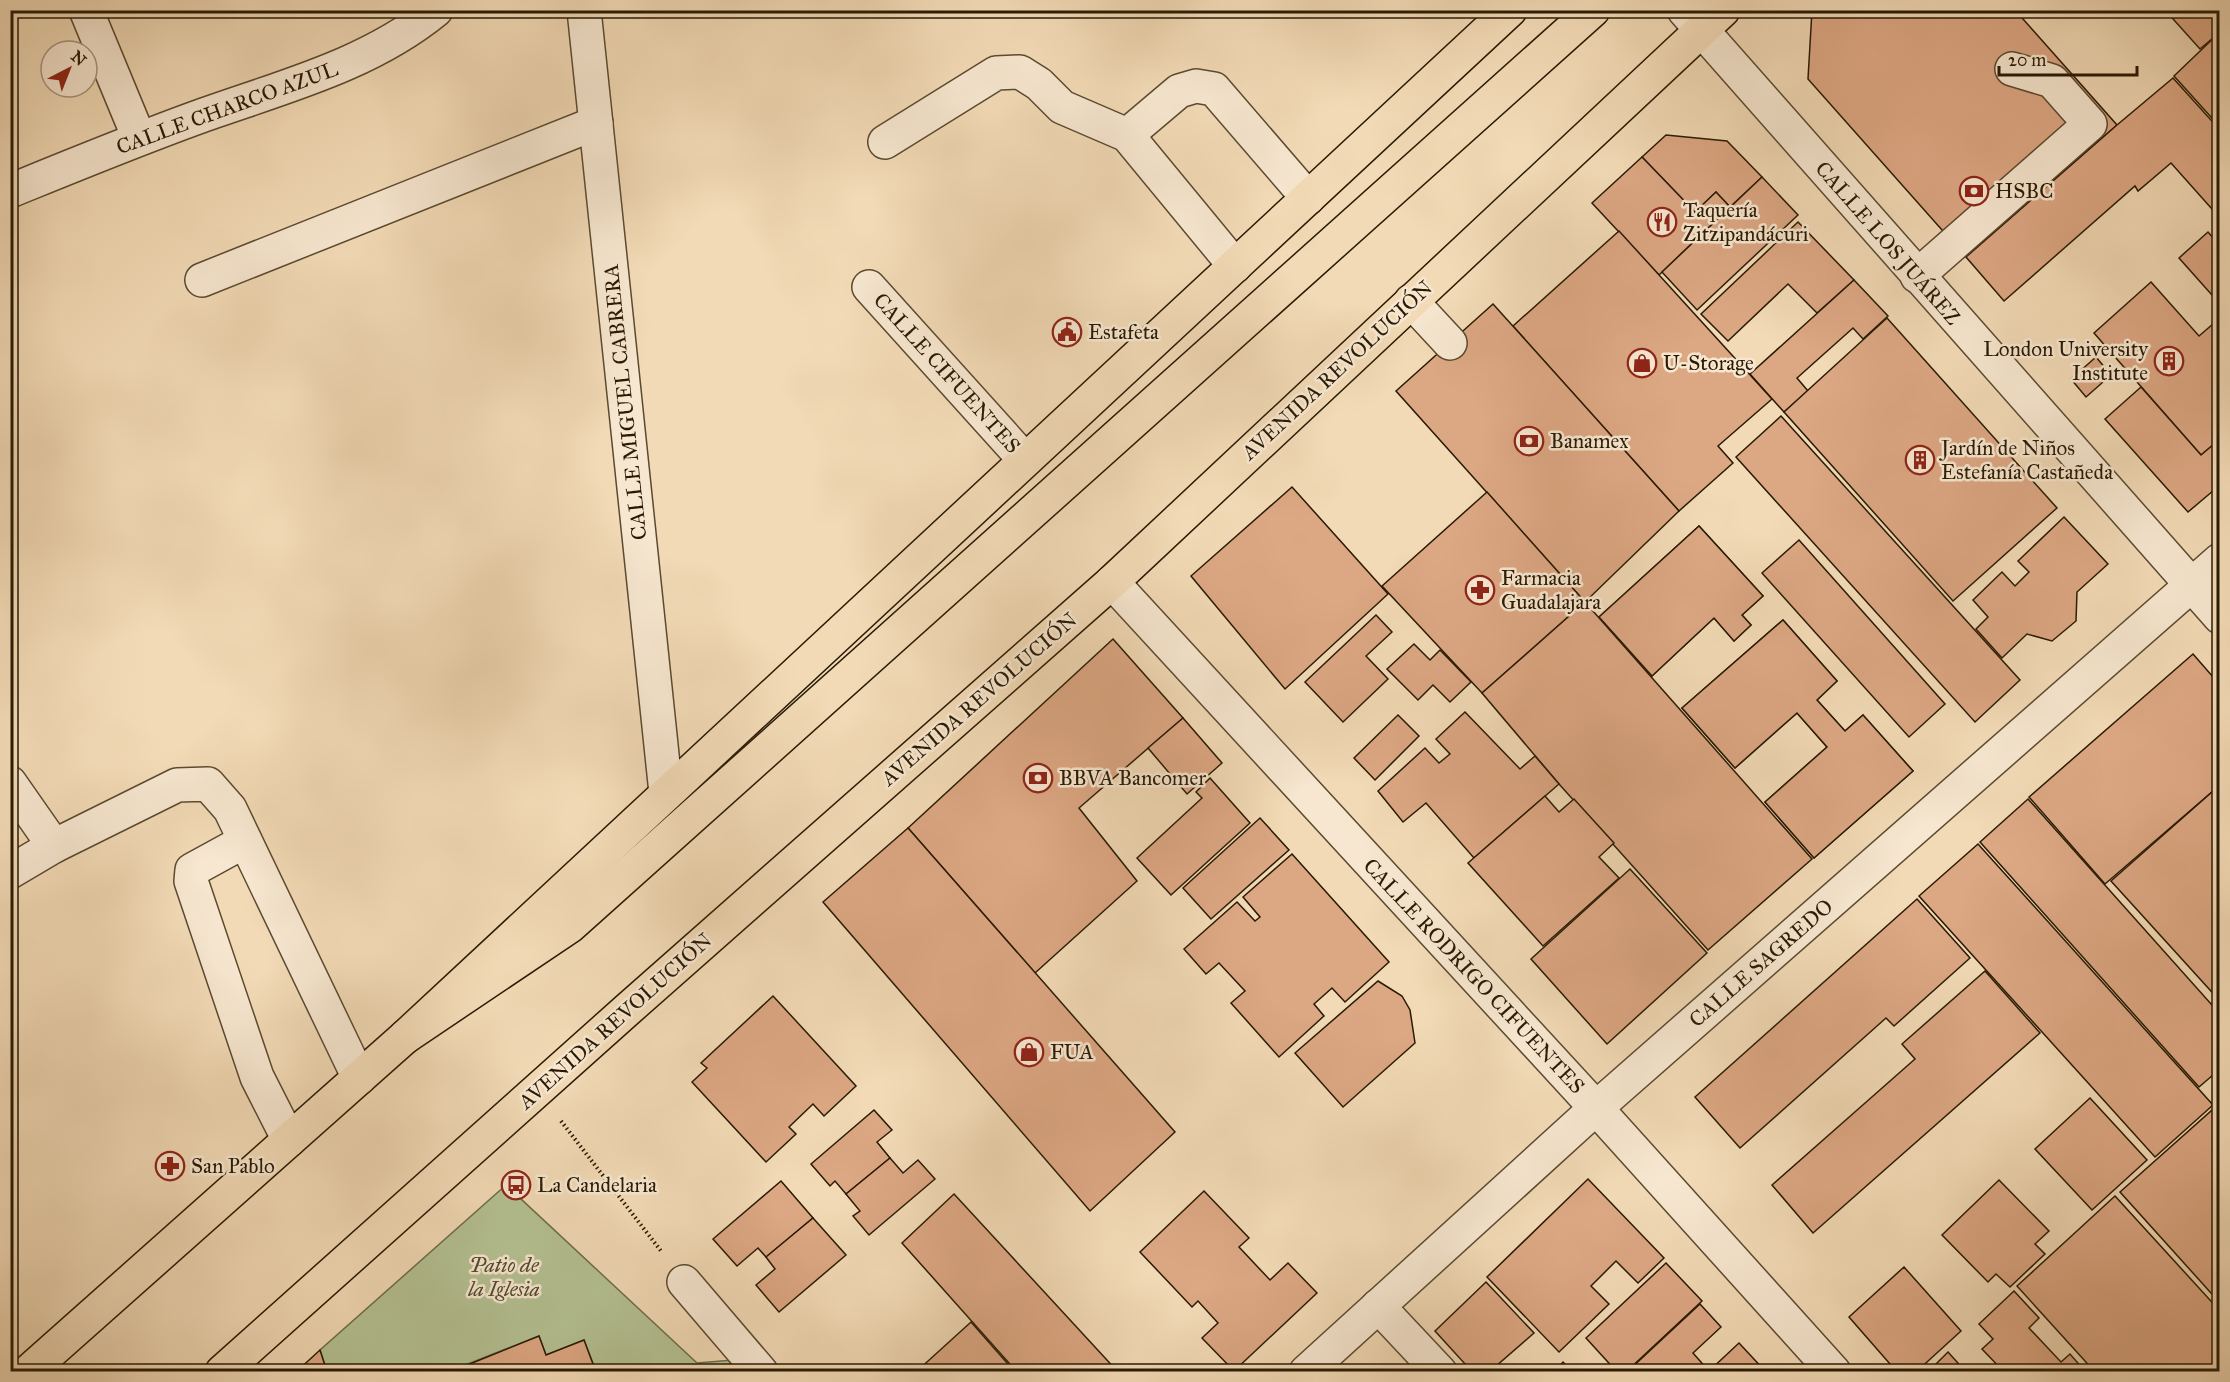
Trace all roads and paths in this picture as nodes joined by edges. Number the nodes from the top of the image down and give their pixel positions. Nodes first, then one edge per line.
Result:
1 (86, 10) edge
2 (436, 10) edge
3 (584, 10) edge
4 (1510, 10) edge
5 (1593, 10) edge
6 (1702, 17) edge
7 (2012, 69) dead end
8 (596, 123) junction
9 (1127, 135) junction
10 (139, 138) junction
11 (885, 142) dead end
12 (10, 191) edge
13 (1308, 198) junction
14 (1235, 266) junction
15 (1917, 276) junction
16 (202, 280) dead end
17 (869, 287) dead end
18 (1411, 302) junction
19 (1450, 343) dead end
20 (1025, 460) junction
21 (2220, 560) edge
22 (1112, 582) junction
23 (2190, 585) junction
24 (2220, 617) edge
25 (10, 783) edge
26 (666, 793) junction
27 (245, 841) junction
28 (54, 846) junction
29 (10, 872) edge
30 (405, 1037) junction
31 (359, 1078) junction
32 (537, 1090) junction
33 (1596, 1108) junction
34 (289, 1140) junction
35 (684, 1282) joint
36 (1378, 1306) junction
37 (28, 1371) edge
38 (222, 1371) edge
39 (761, 1371) edge
40 (1306, 1371) edge
41 (1440, 1371) edge
42 (1834, 1371) edge

1 - 10 street
2 - 10 street, CALLE CHARCO AZUL
3 - 8 street, CALLE MIGUEL CABRERA
4 - 13 main road
5 - 30 main road
6 - 15 street, CALLE LOS JUÁREZ
6 - 18 main road, AVENIDA REVOLUCIÓN
7 - 15 street
8 - 16 street
8 - 26 street, CALLE MIGUEL CABRERA
9 - 11 street
9 - 13 street
9 - 14 street
10 - 12 street, CALLE CHARCO AZUL
13 - 14 main road
14 - 20 main road
15 - 23 street, CALLE LOS JUÁREZ
17 - 20 street, CALLE CIFUENTES
18 - 19 street
18 - 22 main road, AVENIDA REVOLUCIÓN
20 - 26 main road
21 - 23 street, CALLE SAGREDO
22 - 32 main road, AVENIDA REVOLUCIÓN
22 - 33 street, CALLE RODRIGO CIFUENTES
23 - 24 street, CALLE LOS JUÁREZ
23 - 33 street, CALLE SAGREDO
25 - 28 street
26 - 30 main road
27 - 28 street
27 - 31 street
27 - 34 street
28 - 29 street
30 - 31 main road
31 - 34 main road
32 - 35 path
32 - 38 main road, AVENIDA REVOLUCIÓN
33 - 36 street, CALLE SAGREDO
33 - 42 street, CALLE RODRIGO CIFUENTES
34 - 37 main road
35 - 39 street
36 - 40 street, CALLE SAGREDO
36 - 41 street

